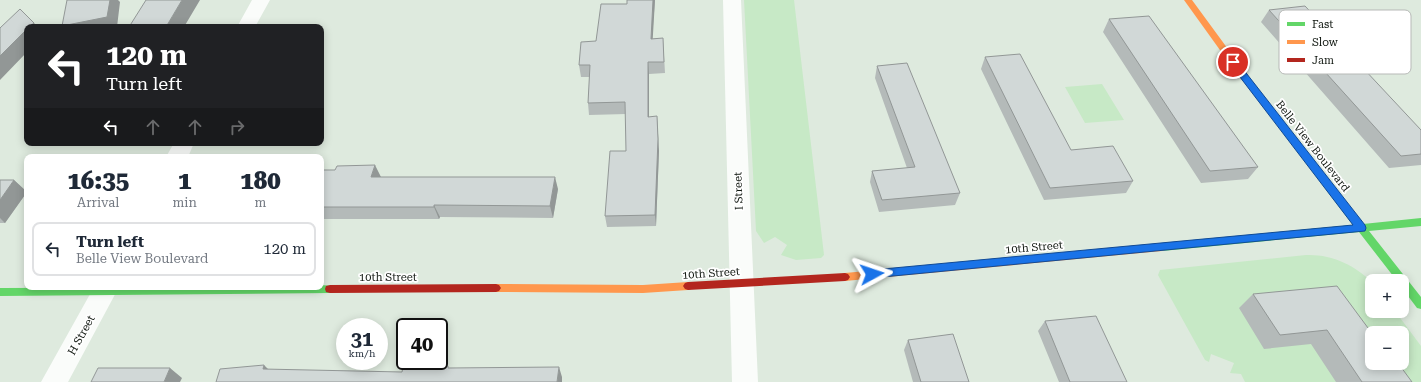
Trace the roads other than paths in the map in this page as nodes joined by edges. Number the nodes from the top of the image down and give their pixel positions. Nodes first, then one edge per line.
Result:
1 (261, 0) edge
2 (732, 0) edge
3 (1188, 0) edge
4 (248, 24) edge
5 (1421, 222) edge
6 (1361, 228) junction
7 (742, 283) junction
8 (324, 288) edge
9 (71, 290) edge
10 (105, 290) edge
11 (0, 292) edge
12 (1421, 305) edge
13 (54, 382) edge
14 (745, 382) edge

1 - 4 street
2 - 7 street, I Street
3 - 6 street, Belle View Boulevard
5 - 6 street, 10th Street
6 - 7 street, 10th Street
6 - 12 street, Belle View Boulevard
7 - 8 street, 10th Street
7 - 14 street, I Street
9 - 11 street, 10th Street
10 - 13 street, H Street

